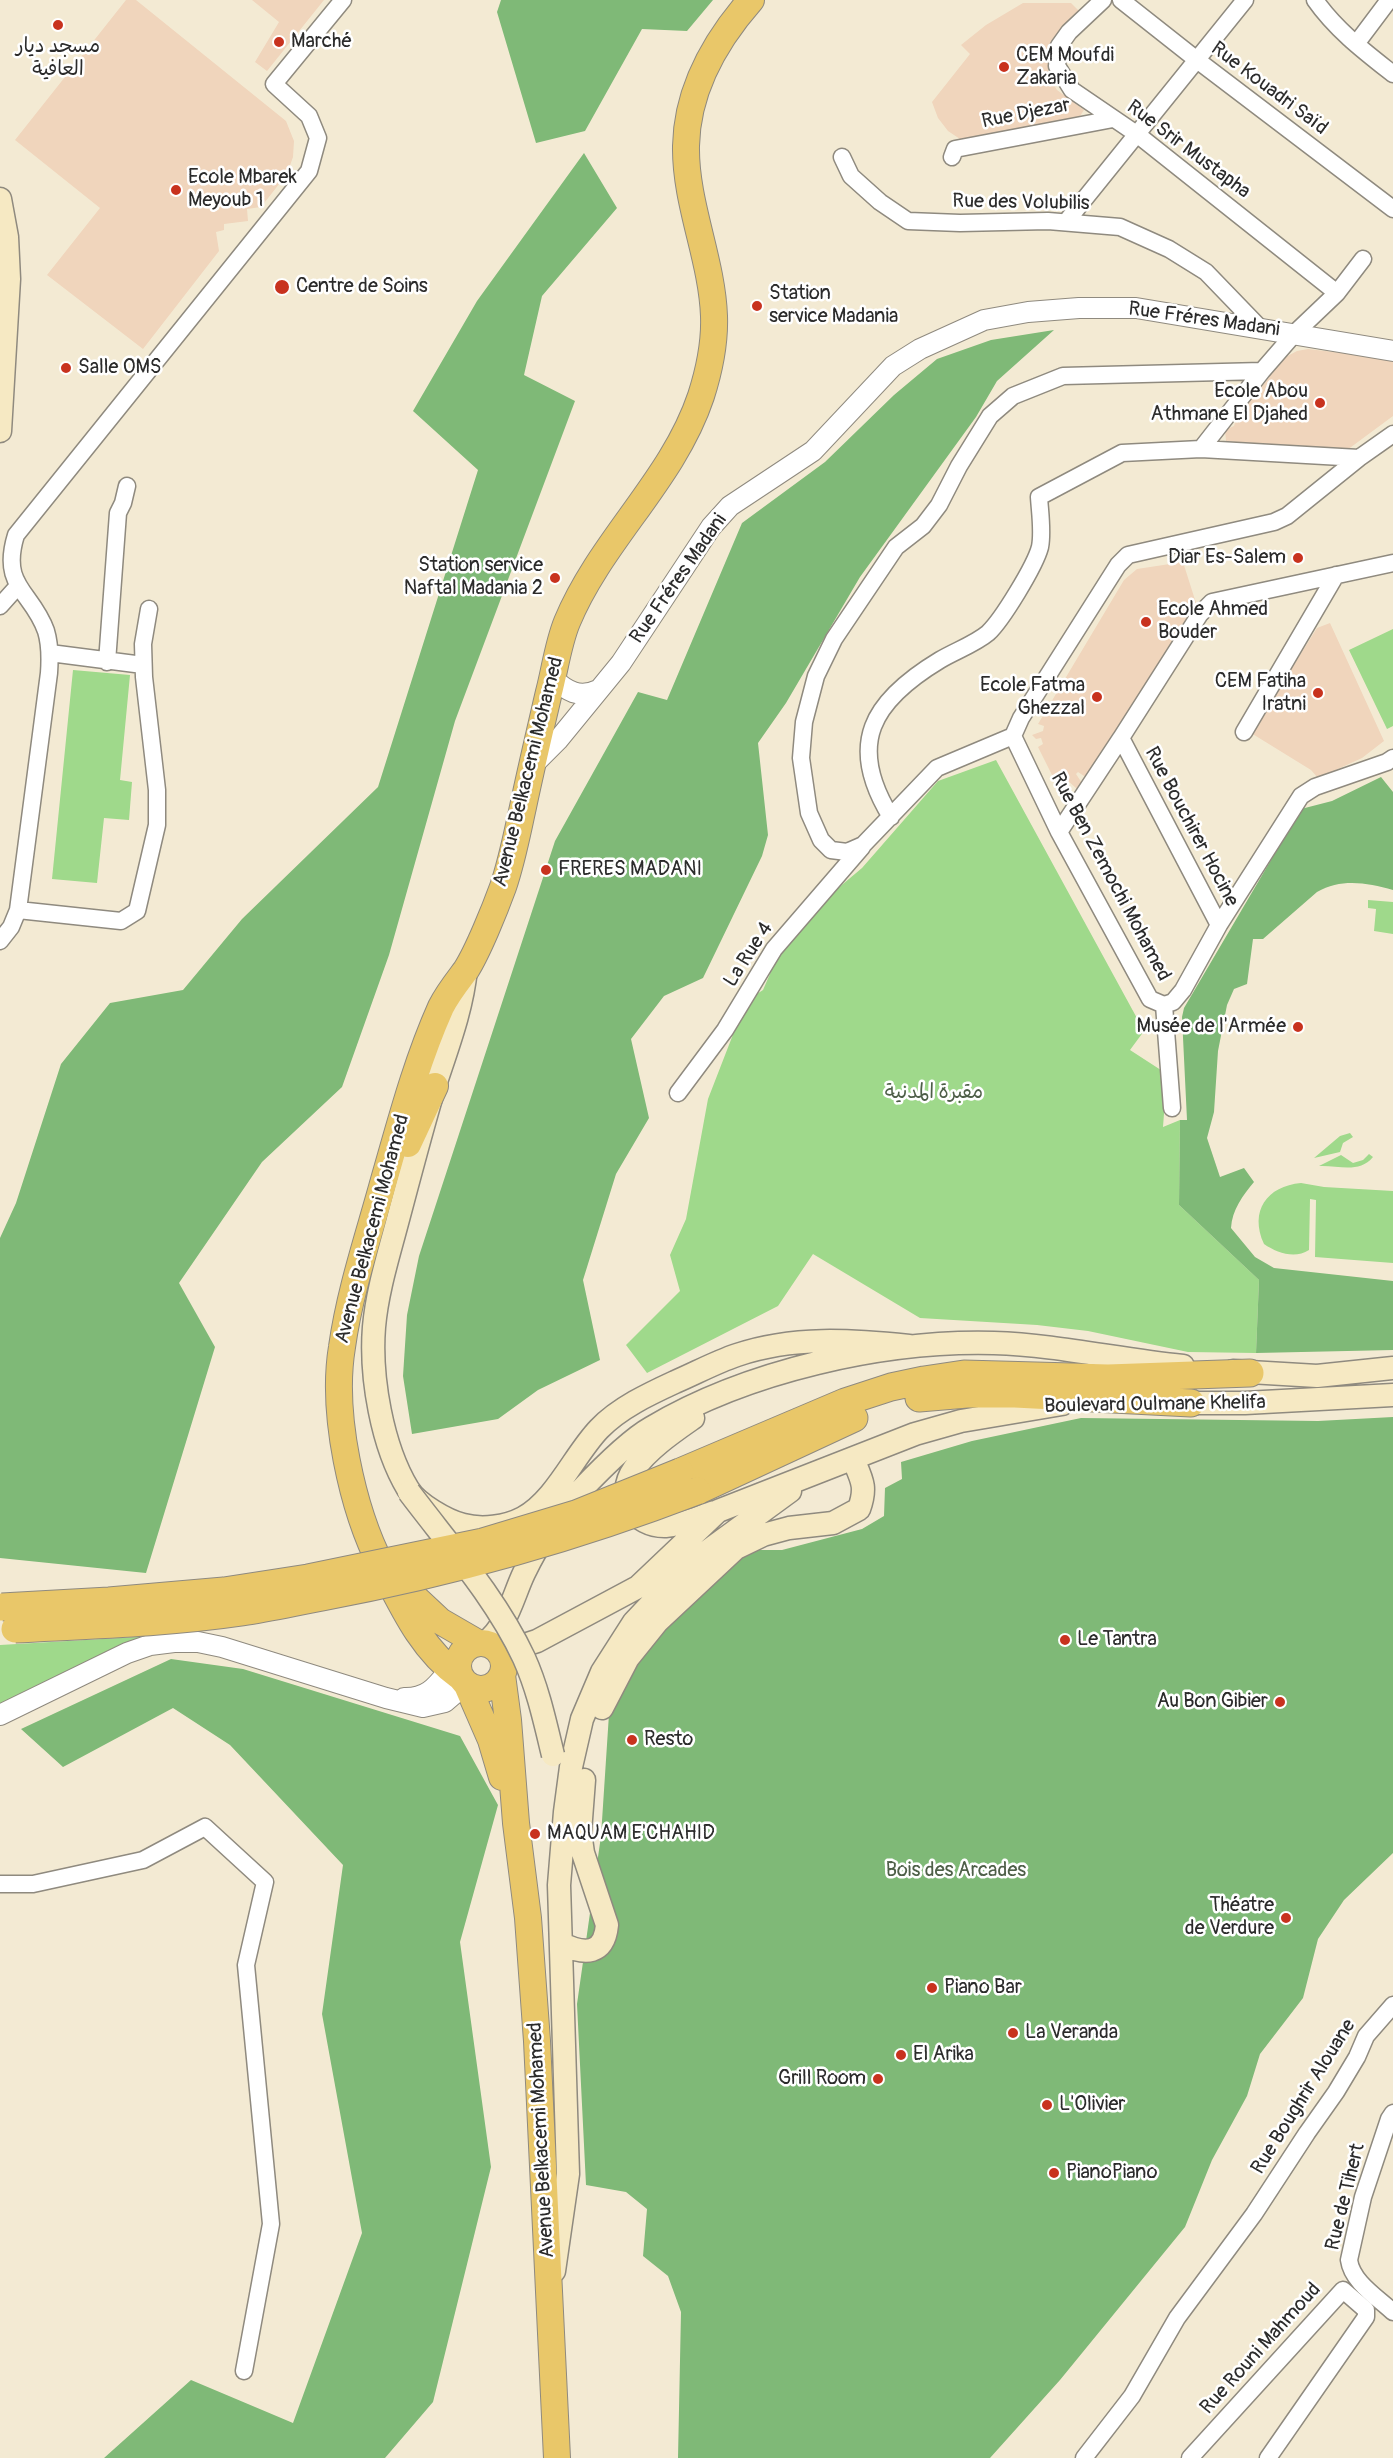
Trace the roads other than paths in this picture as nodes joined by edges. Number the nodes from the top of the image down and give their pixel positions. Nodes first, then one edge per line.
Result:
1 (343, 0) edge
2 (751, 0) edge
3 (1103, 0) edge
4 (1121, 0) edge
5 (1245, 0) edge
6 (1315, 0) edge
7 (1389, 0) edge
8 (1356, 44) junction
9 (1197, 60) junction
10 (1393, 74) edge
11 (1113, 119) junction
12 (1138, 135) junction
13 (842, 157) dead end
14 (952, 157) dead end
15 (0, 199) edge
16 (1393, 209) edge
17 (1066, 222) junction
18 (1363, 259) dead end
19 (1337, 293) junction
20 (1262, 330) junction
21 (1295, 333) junction
22 (1393, 351) edge
23 (1262, 371) junction
24 (0, 431) edge
25 (1393, 434) edge
26 (1201, 449) junction
27 (1359, 458) junction
28 (127, 486) dead end
29 (1393, 563) edge
30 (1336, 575) junction
31 (17, 587) junction
32 (0, 606) edge
33 (149, 609) dead end
34 (50, 653) junction
35 (107, 662) junction
36 (143, 665) junction
37 (552, 678) junction
38 (598, 690) junction
39 (1244, 732) dead end
40 (1013, 736) junction
41 (1121, 738) junction
42 (1393, 758) edge
43 (532, 766) junction
44 (891, 817) junction
45 (1059, 832) junction
46 (863, 845) junction
47 (18, 910) junction
48 (1220, 925) junction
49 (0, 941) edge
50 (466, 969) junction
51 (1164, 1005) junction
52 (435, 1086) junction
53 (678, 1093) dead end
54 (1172, 1108) dead end
55 (365, 1247) junction
56 (909, 1346) junction
57 (1393, 1368) edge
58 (1250, 1373) junction
59 (751, 1383) junction
60 (1393, 1395) edge
61 (1191, 1403) junction
62 (854, 1459) junction
63 (802, 1478) junction
64 (688, 1481) junction
65 (409, 1492) junction
66 (718, 1511) junction
67 (382, 1568) junction
68 (4, 1618) edge
69 (474, 1665) junction
70 (0, 1715) edge
71 (516, 1824) junction
72 (0, 1884) edge
73 (559, 1885) junction
74 (562, 1944) junction
75 (1393, 2005) edge
76 (1393, 2113) edge
77 (551, 2294) junction
78 (1393, 2312) edge
79 (244, 2371) dead end
80 (557, 2458) edge
81 (1084, 2458) edge
82 (1190, 2458) edge
83 (1268, 2458) edge

1 - 31 street
2 - 37 main road, Avenue Belkacemi Mohamed
3 - 11 street, Rue Srir Mustapha
4 - 9 street, Rue Kouadri Saïd
5 - 9 street
6 - 8 street
7 - 8 street
8 - 10 street
9 - 12 street
9 - 16 street, Rue Kouadri Saïd
11 - 12 street, Rue Srir Mustapha
11 - 14 street, Rue Djezar
12 - 17 street
12 - 19 street, Rue Srir Mustapha
13 - 17 street, Rue des Volubilis
15 - 24 main road
17 - 20 street, Rue des Volubilis
18 - 19 street
19 - 21 street
20 - 21 street, Rue Fréres Madani
20 - 38 street, Rue Fréres Madani
21 - 22 street, Rue Fréres Madani
21 - 23 street
23 - 26 street
23 - 46 street
25 - 27 street
26 - 27 street
26 - 44 street
27 - 40 street
28 - 35 street
29 - 30 street, Rue Bouchirer Hocine
30 - 39 street
30 - 41 street, Rue Bouchirer Hocine
31 - 32 street
31 - 34 street
33 - 36 street
34 - 35 street
34 - 47 street
35 - 36 street
36 - 47 street
37 - 38 street
37 - 43 main road, Avenue Belkacemi Mohamed
38 - 43 street, Rue Fréres Madani
40 - 44 street, La Rue 4
40 - 45 street, Rue Ben Zemochi Mohamed
41 - 45 street
41 - 48 street, Rue Bouchirer Hocine
42 - 48 street, Rue Ben Zemochi Mohamed
43 - 50 main road, Avenue Belkacemi Mohamed
44 - 46 street, La Rue 4
45 - 51 street, Rue Ben Zemochi Mohamed
46 - 53 street, La Rue 4
47 - 49 street
48 - 51 street, Rue Ben Zemochi Mohamed
50 - 52 main road
50 - 55 main road, Avenue Belkacemi Mohamed
51 - 54 street
52 - 55 main road
52 - 65 main road
55 - 67 main road, Avenue Belkacemi Mohamed
56 - 58 main road, Boulevard Oulmane Khelifa
56 - 59 main road
56 - 65 main road, bridge
57 - 58 main road, Boulevard Oulmane Khelifa
58 - 64 highway
59 - 66 main road, Boulevard Oulmane Khelifa
59 - 69 main road
60 - 61 main road, Boulevard Oulmane Khelifa
61 - 62 main road, Boulevard Oulmane Khelifa
61 - 64 highway
62 - 63 main road, Boulevard Oulmane Khelifa
62 - 74 main road
63 - 66 main road, Boulevard Oulmane Khelifa
63 - 73 main road
64 - 68 highway, bridge
65 - 73 main road, bridge
66 - 69 main road
67 - 69 main road
67 - 69 main road, Avenue Belkacemi Mohamed
69 - 70 street
69 - 71 main road, Avenue Belkacemi Mohamed
69 - 71 main road
71 - 77 main road, Avenue Belkacemi Mohamed
72 - 79 street
73 - 74 main road
74 - 77 main road
75 - 81 street, Rue Boughrir Alouane
76 - 78 street, Rue de Tihert
77 - 80 main road, Avenue Belkacemi Mohamed
82 - 83 street, Rue Rouni Mahmoud

